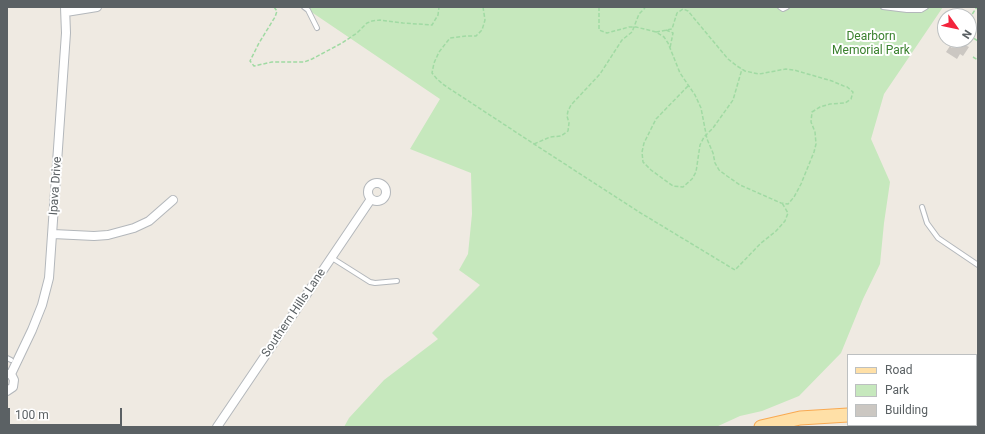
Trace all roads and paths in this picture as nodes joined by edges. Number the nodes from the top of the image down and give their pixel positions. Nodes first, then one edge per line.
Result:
1 (97, 7) edge
2 (274, 7) edge
3 (304, 7) edge
4 (439, 7) edge
5 (483, 7) edge
6 (599, 7) edge
7 (780, 7) edge
8 (787, 7) edge
9 (883, 7) edge
10 (926, 7) edge
11 (645, 8) dead end
12 (66, 10) edge
13 (317, 28) dead end
14 (666, 30) junction
15 (656, 32) junction
16 (670, 48) junction
17 (973, 57) dead end
18 (978, 60) edge
19 (742, 69) junction
20 (688, 86) junction
21 (534, 144) junction
22 (173, 200) dead end
23 (371, 200) dead end
24 (782, 203) junction
25 (922, 207) dead end
26 (53, 234) junction
27 (331, 258) junction
28 (978, 265) edge
29 (398, 281) dead end
30 (12, 359) edge
31 (9, 374) edge
32 (7, 391) edge
33 (847, 415) edge
34 (217, 427) edge
35 (761, 427) edge

1 - 12 street
2 - 4 path
3 - 13 lane
5 - 21 path
6 - 15 path
7 - 8 lane
9 - 10 lane
11 - 21 path
12 - 26 street, Ipava Drive
14 - 15 path
14 - 16 path
14 - 19 path
15 - 16 path
16 - 20 path
17 - 18 path
19 - 20 path
19 - 24 path
20 - 24 path
21 - 24 path
22 - 26 street
23 - 27 street, Southern Hills Lane
25 - 28 lane
26 - 30 street, Ipava Drive
27 - 29 lane
27 - 34 street, Southern Hills Lane
30 - 31 street
31 - 32 street
33 - 35 main road

